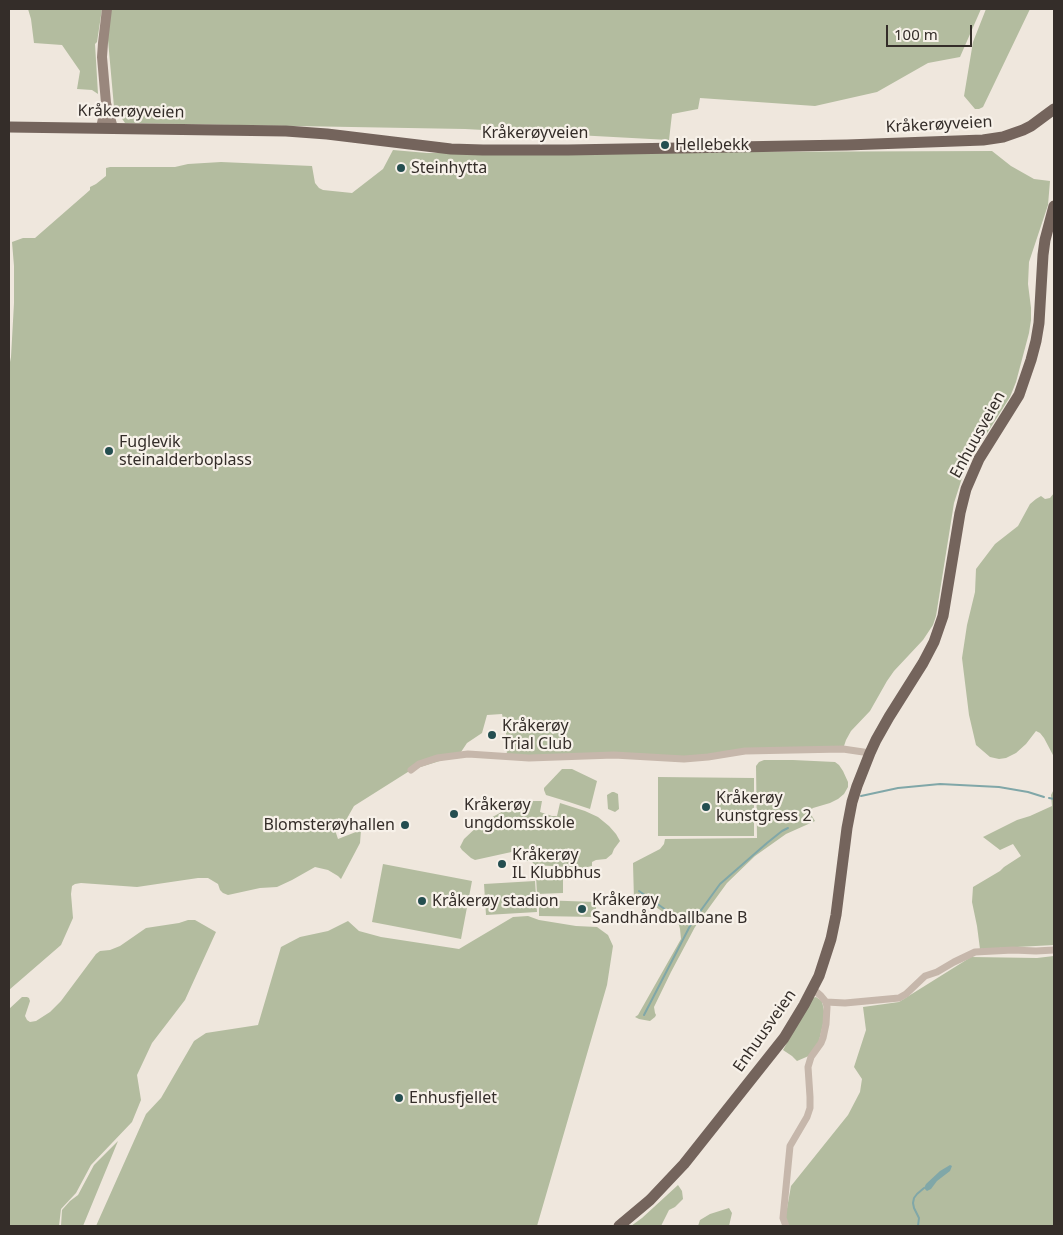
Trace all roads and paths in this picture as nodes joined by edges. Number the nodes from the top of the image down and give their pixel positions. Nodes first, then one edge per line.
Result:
1 (107, 9) edge
2 (106, 103) junction
3 (1054, 109) edge
4 (9, 127) edge
5 (101, 128) junction
6 (114, 128) junction
7 (1054, 206) edge
8 (870, 753) junction
9 (411, 770) dead end
10 (1054, 950) edge
11 (813, 989) junction
12 (826, 1002) junction
13 (619, 1226) edge
14 (786, 1226) edge

1 - 2 main road
2 - 5 main road
2 - 6 main road
3 - 6 main road, Kråkerøyveien
4 - 5 main road, Kråkerøyveien
5 - 6 main road, Kråkerøyveien
7 - 8 main road, Enhuusveien
8 - 9 street
8 - 11 main road, Enhuusveien
10 - 12 street
11 - 12 street
11 - 13 main road, Enhuusveien
12 - 14 street

